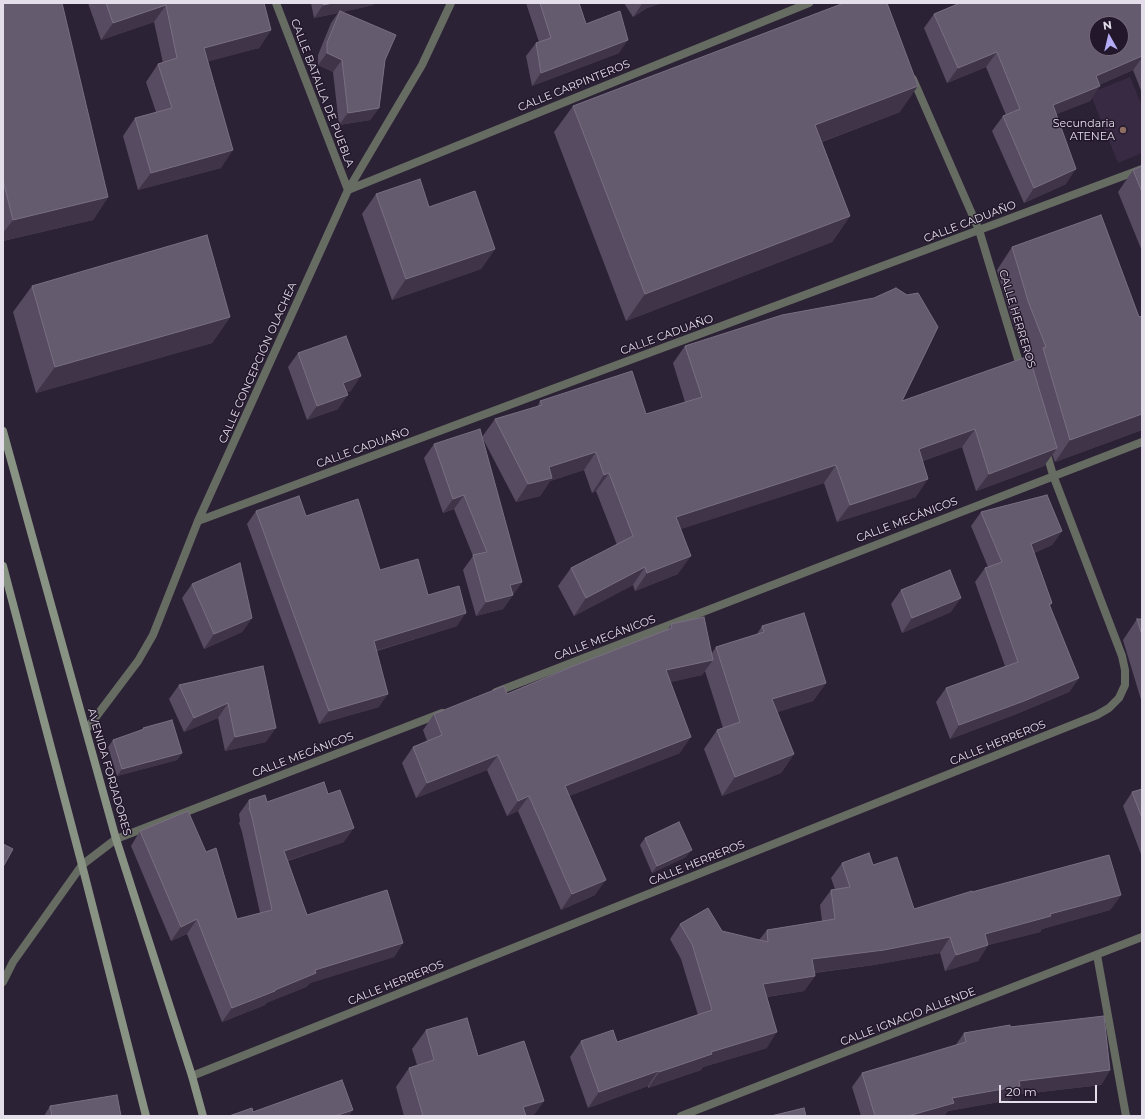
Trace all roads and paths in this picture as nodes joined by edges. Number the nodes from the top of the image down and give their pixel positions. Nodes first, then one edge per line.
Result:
1 (276, 3) edge
2 (451, 3) edge
3 (809, 3) edge
4 (909, 69) edge
5 (1142, 168) edge
6 (348, 190) junction
7 (980, 230) junction
8 (1023, 376) edge
9 (3, 432) edge
10 (1142, 442) edge
11 (1044, 445) edge
12 (1053, 475) junction
13 (198, 521) junction
14 (3, 566) edge
15 (488, 695) edge
16 (451, 709) edge
17 (86, 730) junction
18 (116, 839) junction
19 (82, 866) junction
20 (1142, 937) edge
21 (1096, 955) junction
22 (13, 962) junction
23 (3, 965) edge
24 (3, 982) edge
25 (192, 1076) junction
26 (146, 1116) edge
27 (203, 1116) edge
28 (682, 1116) edge
29 (1126, 1116) edge

1 - 6 street, CALLE BATALLA DE PUEBLA
2 - 6 street, CALLE CONCEPCIÓN OLACHEA
3 - 6 street, CALLE CARPINTEROS
4 - 7 street, CALLE HERREROS
5 - 7 street, CALLE CADUAÑO
6 - 13 street, CALLE CONCEPCIÓN OLACHEA
7 - 8 street, CALLE HERREROS
7 - 13 street, CALLE CADUAÑO
9 - 17 main road, AVENIDA FORJADORES
10 - 12 street, CALLE MECÁNICOS
11 - 12 street, CALLE HERREROS
12 - 15 street, CALLE MECÁNICOS
12 - 25 street, CALLE HERREROS
13 - 17 street, CALLE CONCEPCIÓN OLACHEA
14 - 19 main road
16 - 18 street, CALLE MECÁNICOS
17 - 18 main road, AVENIDA FORJADORES
18 - 19 street, CALLE MECÁNICOS
18 - 25 main road, AVENIDA FORJADORES
19 - 22 street
19 - 26 main road
20 - 21 street, CALLE IGNACIO ALLENDE
21 - 28 street, CALLE IGNACIO ALLENDE
21 - 29 street
22 - 23 street
22 - 24 street
25 - 27 main road, AVENIDA FORJADORES

